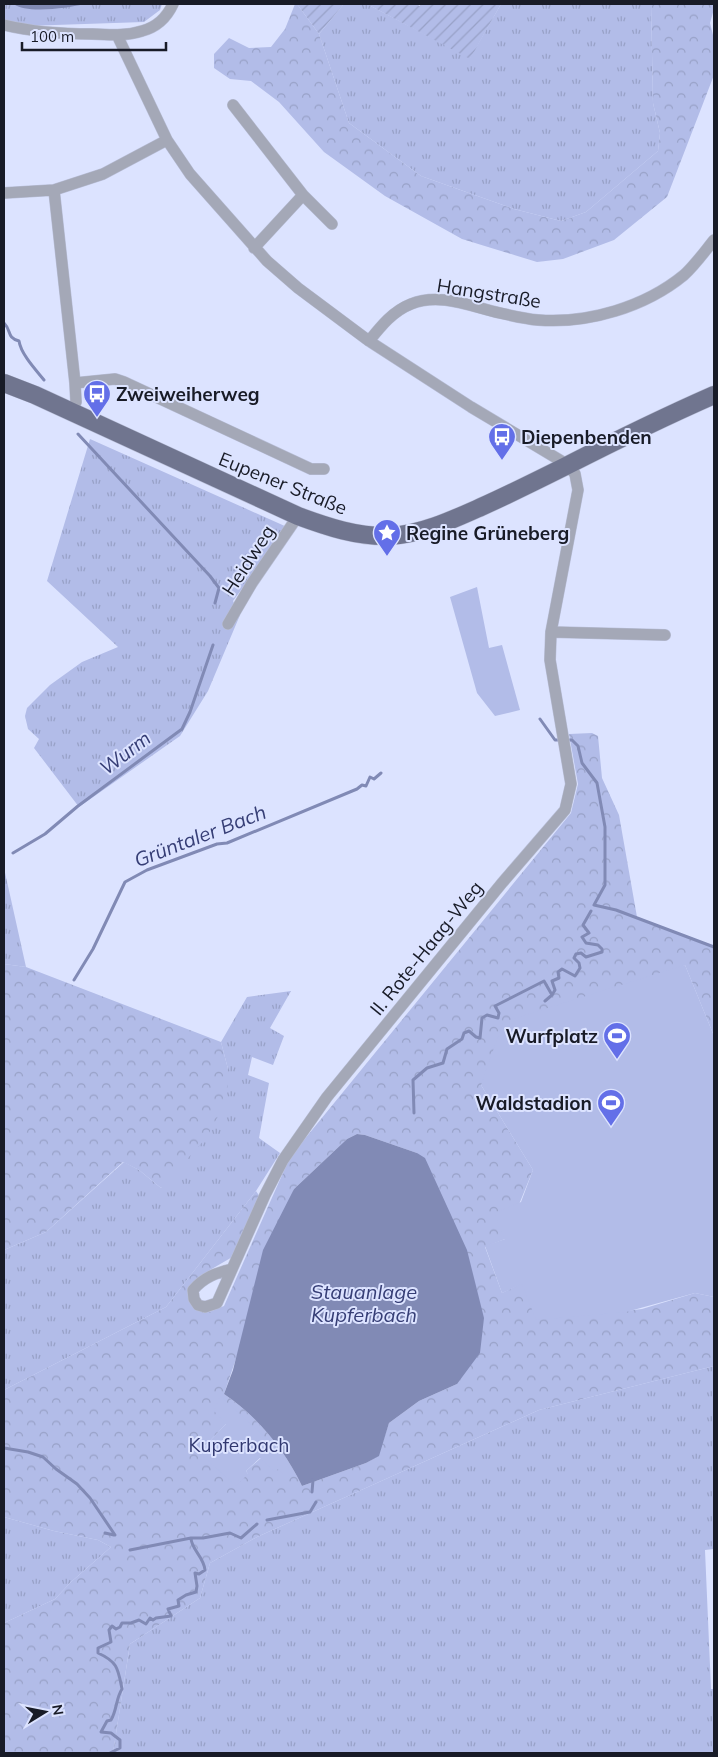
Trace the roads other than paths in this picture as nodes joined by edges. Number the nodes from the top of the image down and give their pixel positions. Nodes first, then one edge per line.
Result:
1 (173, 4) edge
2 (4, 25) edge
3 (117, 35) junction
4 (232, 106) dead end
5 (167, 140) junction
6 (54, 190) junction
7 (4, 193) edge
8 (303, 195) junction
9 (332, 224) dead end
10 (714, 240) edge
11 (254, 248) junction
12 (369, 341) junction
13 (4, 383) edge
14 (75, 383) junction
15 (714, 395) edge
16 (71, 412) junction
17 (568, 465) junction
18 (324, 469) dead end
19 (298, 516) junction
20 (228, 624) dead end
21 (551, 632) junction
22 (665, 635) dead end
23 (232, 1269) dead end

1 - 3 street
2 - 3 street
3 - 5 street
4 - 8 street
5 - 6 street
5 - 11 street
6 - 7 street
6 - 14 street
8 - 9 street
8 - 11 street
10 - 12 street, Hangstraße
11 - 12 street
12 - 17 street
13 - 16 main road, Eupener Straße
14 - 16 street
14 - 18 street
15 - 17 main road, Eupener Straße
16 - 19 main road, Eupener Straße
17 - 19 main road, Eupener Straße
17 - 21 street, II. Rote-Haag-Weg
19 - 20 street, Heidweg
21 - 22 street
21 - 23 street, II. Rote-Haag-Weg

